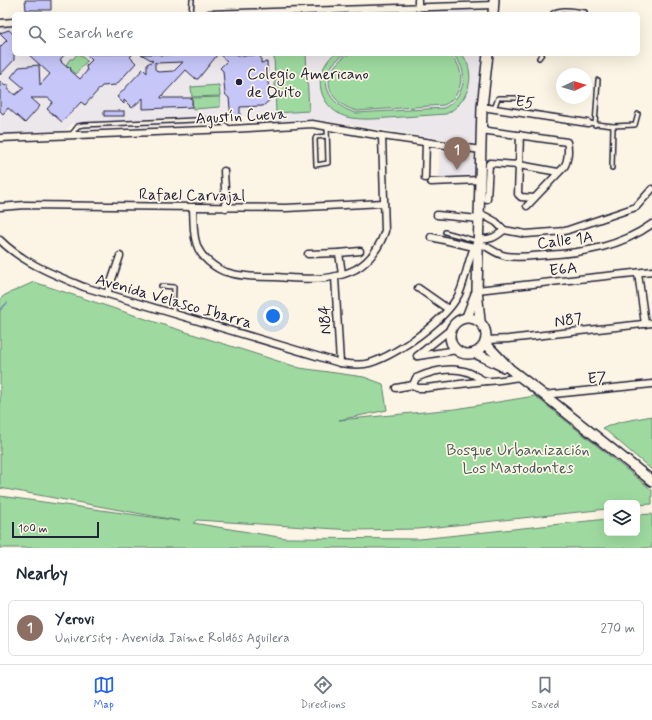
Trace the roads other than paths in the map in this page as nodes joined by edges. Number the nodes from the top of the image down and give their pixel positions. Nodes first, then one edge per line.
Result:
1 (192, 0) edge
2 (418, 0) edge
3 (494, 6) edge
4 (418, 8) junction
5 (191, 12) edge
6 (279, 12) edge
7 (554, 12) edge
8 (584, 12) dead end
9 (12, 22) edge
10 (0, 23) edge
11 (488, 56) edge
12 (598, 80) dead end
13 (516, 98) dead end
14 (482, 108) junction
15 (494, 109) junction
16 (638, 114) dead end
17 (588, 124) joint
18 (595, 125) junction
19 (327, 126) junction
20 (613, 126) junction
21 (231, 129) junction
22 (481, 130) junction
23 (71, 135) junction
24 (520, 135) junction
25 (327, 136) junction
26 (382, 136) junction
27 (0, 138) edge
28 (426, 142) junction
29 (481, 150) junction
30 (519, 165) junction
31 (612, 168) dead end
32 (224, 170) dead end
33 (558, 172) junction
34 (425, 178) dead end
35 (480, 180) junction
36 (431, 182) dead end
37 (652, 190) edge
38 (534, 198) junction
39 (487, 199) dead end
40 (384, 203) junction
41 (527, 206) dead end
42 (0, 207) edge
43 (193, 208) junction
44 (226, 208) junction
45 (437, 215) dead end
46 (479, 217) junction
47 (652, 224) edge
48 (504, 230) junction
49 (445, 232) dead end
50 (431, 237) dead end
51 (0, 240) edge
52 (477, 243) junction
53 (360, 252) dead end
54 (339, 253) junction
55 (308, 254) dead end
56 (120, 256) dead end
57 (652, 271) edge
58 (638, 273) junction
59 (342, 274) junction
60 (335, 277) junction
61 (161, 286) dead end
62 (418, 288) dead end
63 (477, 290) junction
64 (107, 294) junction
65 (448, 309) junction
66 (173, 314) junction
67 (467, 317) junction
68 (480, 321) junction
69 (652, 323) edge
70 (645, 324) junction
71 (451, 329) junction
72 (485, 342) junction
73 (456, 350) junction
74 (475, 353) junction
75 (340, 363) junction
76 (510, 369) junction
77 (520, 377) junction
78 (486, 381) junction
79 (652, 384) edge
80 (413, 385) junction
81 (396, 388) dead end
82 (544, 395) junction
83 (652, 481) edge

1 - 5 lane
2 - 4 street
3 - 4 street
4 - 6 street
7 - 8 lane
9 - 10 street
11 - 14 street
12 - 18 lane
13 - 15 lane
14 - 15 street, E5
14 - 22 street
15 - 17 street, E5
16 - 20 lane
17 - 18 lane
18 - 20 lane
19 - 21 street, Agustín Cueva
19 - 25 lane
19 - 26 street, Agustín Cueva
20 - 31 lane
21 - 23 street, Agustín Cueva
21 - 23 lane
22 - 24 street
22 - 29 street
23 - 27 street, Agustín Cueva
24 - 30 street
24 - 33 street
25 - 25 lane
26 - 28 street, Agustín Cueva
26 - 40 street
28 - 29 street, Agustín Cueva
28 - 34 street
29 - 35 street
30 - 33 street
30 - 38 street
30 - 39 street
32 - 44 street
33 - 38 street
35 - 36 street
35 - 46 street
37 - 48 street
38 - 41 street
40 - 44 street, Rafael Carvajal
40 - 59 street
42 - 43 street, Rafael Carvajal
43 - 44 street, Rafael Carvajal
43 - 60 street
45 - 46 street
46 - 48 street
46 - 52 street
47 - 52 street, Calle 1A
48 - 52 street
49 - 52 lane
50 - 52 street
51 - 64 street, Avenida Velasco Ibarra
52 - 63 street
52 - 65 street, Avenida Velasco Ibarra
53 - 54 street
54 - 55 street
54 - 59 street
56 - 64 street
57 - 58 street, E6A
58 - 63 street, E6A
58 - 70 street
59 - 60 street
60 - 75 street, N84
61 - 66 lane
62 - 65 street
63 - 67 street
63 - 68 street
64 - 66 street, Avenida Velasco Ibarra
65 - 75 street, Avenida Velasco Ibarra
66 - 75 street, Avenida Velasco Ibarra
67 - 68 street
67 - 71 street
68 - 72 street
69 - 70 street, N87
70 - 72 street, N87
71 - 73 street
71 - 73 street
72 - 74 street
72 - 76 street
73 - 74 street
74 - 76 street
76 - 77 street
77 - 78 street
77 - 82 street
78 - 80 street
78 - 80 street
79 - 82 street, E7
80 - 81 street
82 - 83 street

